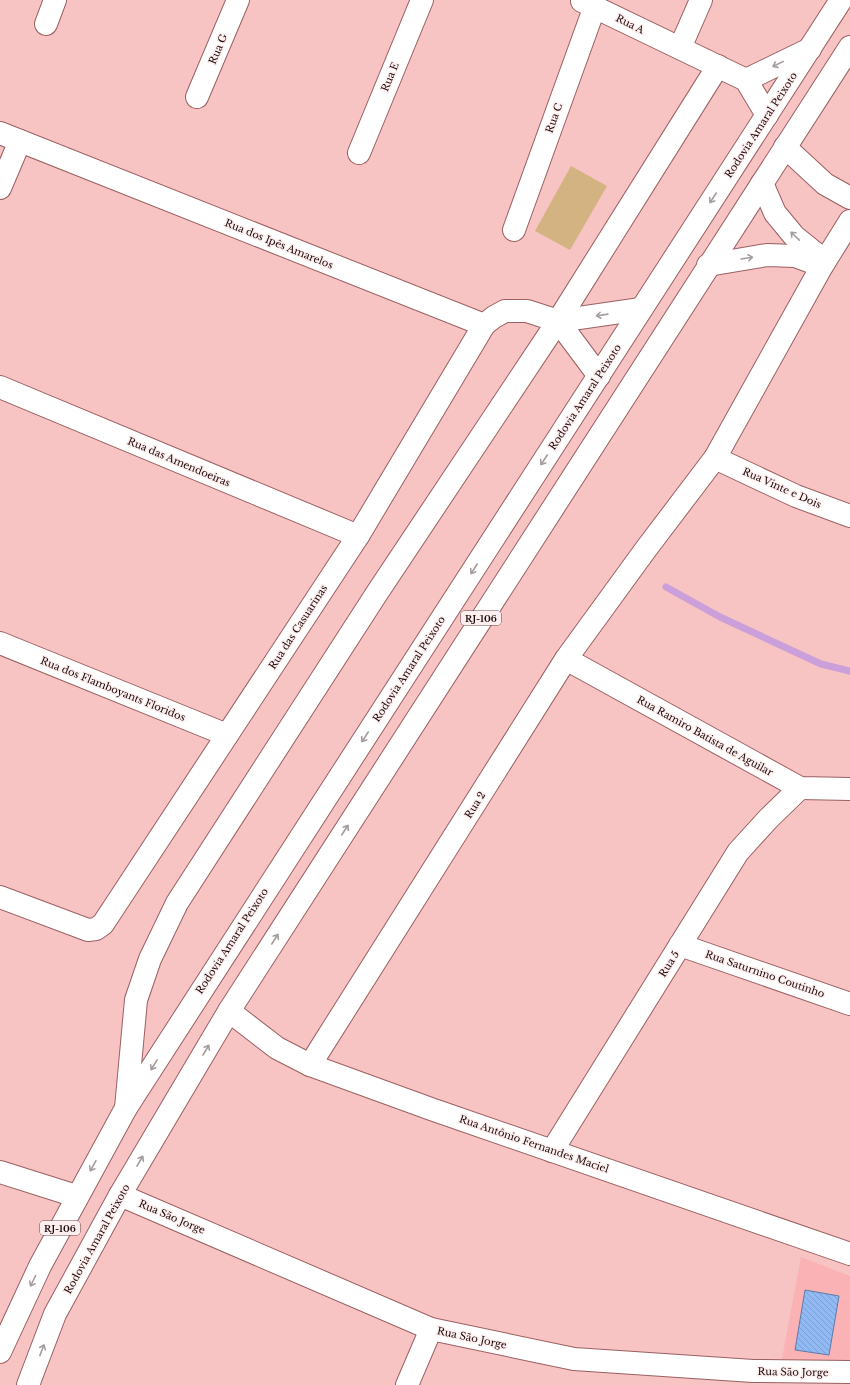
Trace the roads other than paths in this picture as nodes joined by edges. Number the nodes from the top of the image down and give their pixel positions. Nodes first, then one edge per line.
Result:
1 (55, 0) edge
2 (238, 0) edge
3 (422, 0) edge
4 (702, 0) edge
5 (841, 0) edge
6 (588, 3) edge
7 (46, 24) dead end
8 (680, 48) junction
9 (810, 49) junction
10 (849, 52) edge
11 (718, 66) junction
12 (746, 80) junction
13 (197, 97) dead end
14 (767, 115) junction
15 (0, 133) edge
16 (20, 141) junction
17 (785, 147) junction
18 (359, 153) dead end
19 (762, 183) junction
20 (0, 188) edge
21 (850, 198) edge
22 (850, 221) edge
23 (514, 230) dead end
24 (823, 263) junction
25 (708, 265) junction
26 (641, 309) junction
27 (558, 321) junction
28 (484, 325) junction
29 (599, 376) junction
30 (0, 387) edge
31 (715, 458) junction
32 (850, 516) edge
33 (358, 536) junction
34 (0, 643) edge
35 (566, 659) junction
36 (227, 735) junction
37 (800, 788) junction
38 (850, 790) edge
39 (0, 898) edge
40 (680, 945) junction
41 (850, 1004) edge
42 (229, 1011) junction
43 (310, 1065) junction
44 (126, 1108) junction
45 (552, 1151) junction
46 (0, 1172) edge
47 (120, 1195) junction
48 (76, 1196) junction
49 (850, 1254) edge
50 (431, 1329) junction
51 (0, 1352) edge
52 (850, 1372) edge
53 (28, 1385) edge
54 (407, 1385) edge

1 - 7 main road
2 - 13 main road, Rua G
3 - 18 main road, Rua E
4 - 8 main road
5 - 9 main road, Rodovia Amaral Peixoto / RJ-106
6 - 8 main road, Rua A
6 - 23 main road, Rua C
8 - 11 main road, Rua A
9 -> 12 main road
9 - 14 main road, Rodovia Amaral Peixoto / RJ-106
10 - 17 main road, Rodovia Amaral Peixoto / RJ-106
11 - 12 main road, Rua A
11 - 27 main road
12 - 14 main road
14 -> 26 main road, Rodovia Amaral Peixoto / RJ-106
15 - 16 main road, Rua dos Ipês Amarelos
16 - 20 main road
16 - 28 main road, Rua dos Ipês Amarelos
17 - 19 main road, Rodovia Amaral Peixoto / RJ-106
17 - 21 main road
24 -> 19 main road
19 - 25 main road, Rodovia Amaral Peixoto / RJ-106
22 - 24 main road, Rua 2
25 -> 24 main road
24 - 31 main road, Rua 2
42 -> 25 main road, Rodovia Amaral Peixoto / RJ-106
26 -> 27 main road
26 - 29 main road, Rodovia Amaral Peixoto / RJ-106
27 - 28 main road
27 - 29 main road
27 - 44 main road
28 - 33 main road, Rua das Casuarinas
29 -> 44 main road, Rodovia Amaral Peixoto / RJ-106
30 - 33 main road, Rua das Amendoeiras
31 - 32 main road, Rua Vinte e Dois
31 - 35 main road, Rua 2
33 - 36 main road, Rua das Casuarinas
34 - 36 main road, Rua dos Flamboyants Floridos
35 - 37 main road, Rua Ramiro Batista de Aguilar
35 - 43 main road, Rua 2
36 - 39 main road, Rua das Casuarinas
37 - 38 main road, Rua Ramiro Batista de Aguilar
37 - 40 main road, Rua 5
40 - 41 main road, Rua Saturnino Coutinho
40 - 45 main road, Rua 5
42 - 43 main road, Rua Antônio Fernandes Maciel
47 -> 42 main road, Rodovia Amaral Peixoto / RJ-106
43 - 45 main road, Rua Antônio Fernandes Maciel
44 -> 48 main road, Rodovia Amaral Peixoto / RJ-106
45 - 49 main road, Rua Antônio Fernandes Maciel
46 - 48 main road
47 - 50 main road, Rua São Jorge
53 -> 47 main road, Rodovia Amaral Peixoto / RJ-106
48 -> 51 main road, Rodovia Amaral Peixoto / RJ-106
50 - 52 main road, Rua São Jorge
50 - 54 main road

